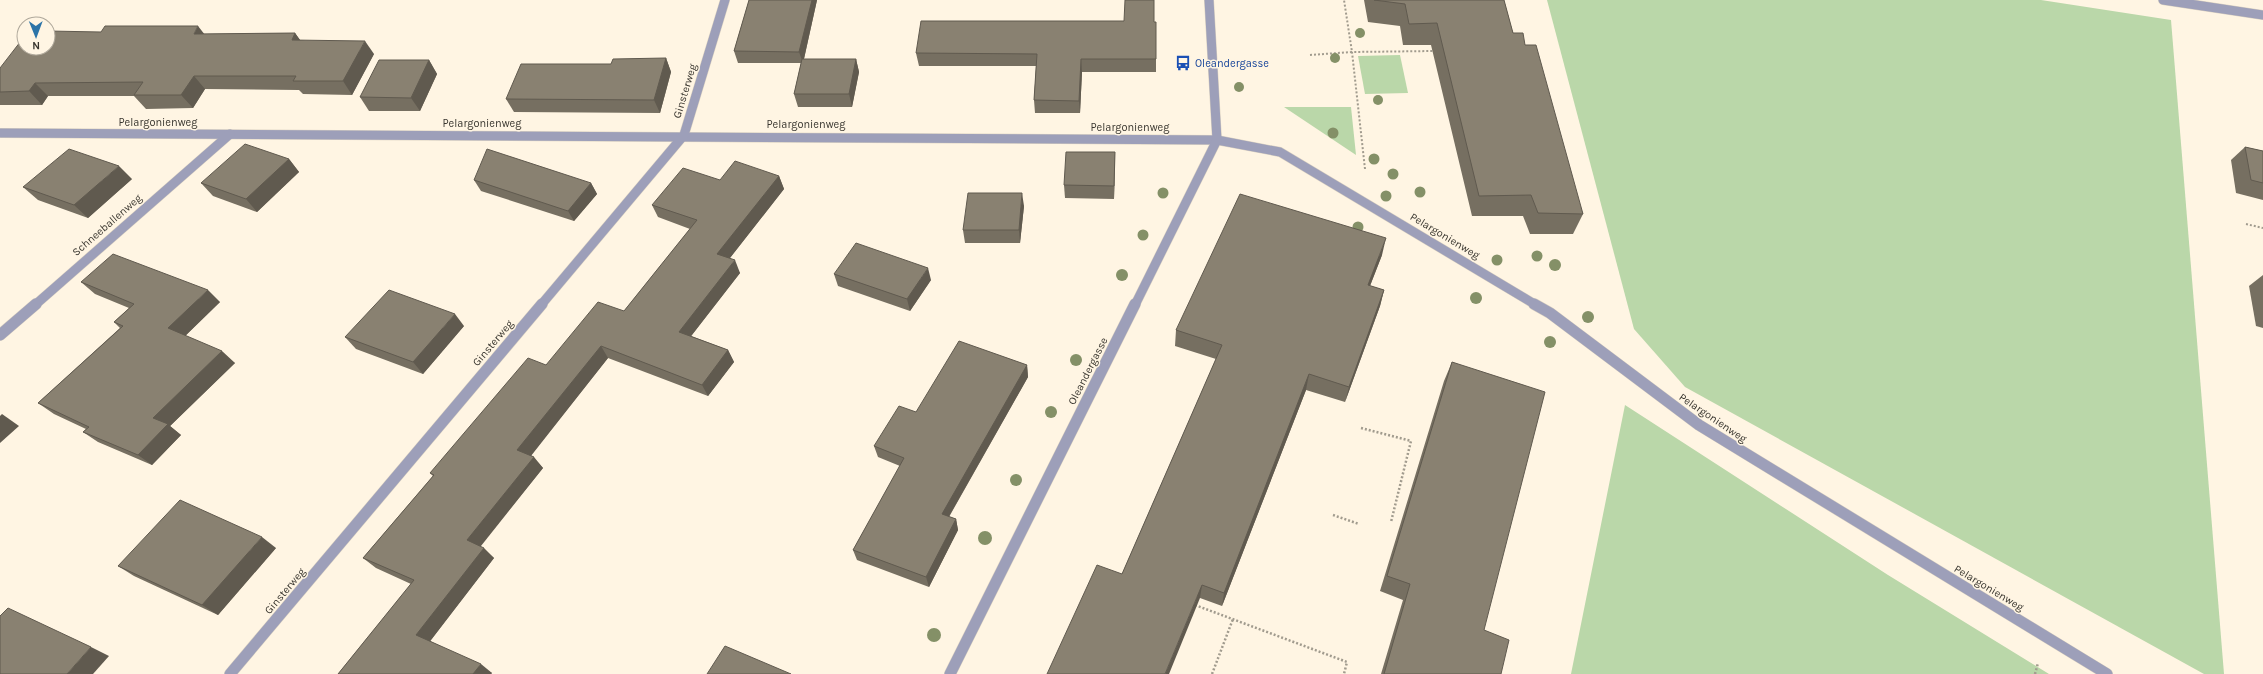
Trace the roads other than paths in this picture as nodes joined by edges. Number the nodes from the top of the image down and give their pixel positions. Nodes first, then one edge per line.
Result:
1 (725, 0) edge
2 (1209, 0) edge
3 (2163, 0) edge
4 (2263, 15) edge
5 (0, 133) edge
6 (230, 134) junction
7 (684, 135) junction
8 (1217, 140) junction
9 (0, 335) edge
10 (230, 674) edge
11 (950, 674) edge
12 (2107, 674) edge

1 - 7 street, Ginsterweg
2 - 8 street, Oleandergasse
3 - 4 street
5 - 6 street, Pelargonienweg
6 - 7 street, Pelargonienweg
6 - 9 street, Schneeballenweg
7 - 8 street, Pelargonienweg
7 - 10 street, Ginsterweg
8 - 11 street, Oleandergasse
8 - 12 street, Pelargonienweg

